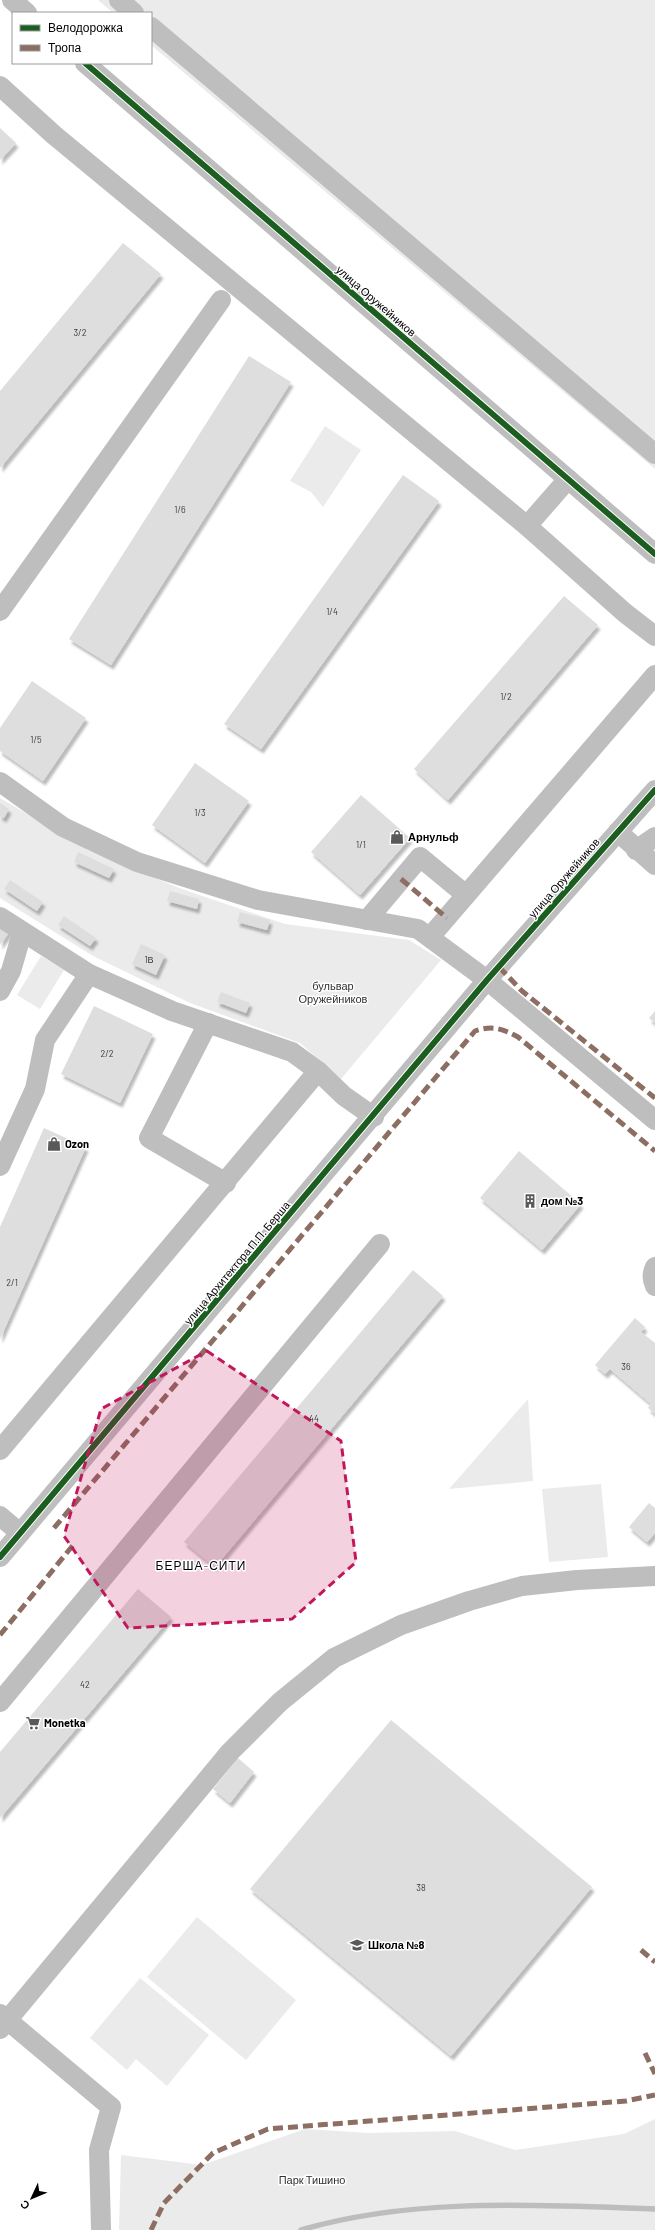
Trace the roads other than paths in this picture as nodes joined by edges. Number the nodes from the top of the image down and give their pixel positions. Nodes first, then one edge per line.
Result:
1 (12, 0) edge
2 (119, 0) edge
3 (26, 12) edge
4 (133, 12) edge
5 (152, 28) edge
6 (86, 64) edge
7 (0, 86) edge
8 (221, 300) dead end
9 (655, 454) edge
10 (568, 479) junction
11 (527, 526) junction
12 (655, 554) edge
13 (0, 611) edge
14 (655, 636) edge
15 (655, 675) edge
16 (0, 782) edge
17 (655, 790) edge
18 (618, 832) junction
19 (655, 837) edge
20 (636, 850) junction
21 (655, 865) edge
22 (466, 895) junction
23 (0, 917) edge
24 (367, 920) junction
25 (22, 932) junction
26 (430, 937) junction
27 (89, 974) junction
28 (487, 980) junction
29 (0, 991) edge
30 (208, 1023) junction
31 (318, 1071) junction
32 (374, 1117) junction
33 (655, 1120) edge
34 (0, 1166) edge
35 (226, 1183) junction
36 (380, 1244) dead end
37 (655, 1268) edge
38 (655, 1286) edge
39 (2, 1443) edge
40 (0, 1516) edge
41 (20, 1533) junction
42 (0, 1557) edge
43 (655, 1576) edge
44 (0, 1702) edge
45 (2, 2021) edge
46 (101, 2230) edge

1 - 3 street
2 - 4 street
5 - 9 street
6 - 10 street, улица Оружейников
7 - 11 street
8 - 13 street
10 - 11 street
10 - 12 street, улица Оружейников
11 - 14 street
15 - 22 street
16 - 24 street
17 - 18 street, улица Оружейников
18 - 20 street
18 - 28 street, улица Оружейников
19 - 20 street
20 - 21 street
22 - 24 street
22 - 26 street
23 - 25 street
24 - 26 street
25 - 27 street
25 - 29 street
26 - 28 street
27 - 30 street
27 - 34 street
28 - 32 street, улица Архитектора П.П. Берша
28 - 33 street
30 - 31 street
30 - 35 street
31 - 32 street
31 - 35 street
32 - 41 street, улица Архитектора П.П. Берша
35 - 39 street
36 - 44 street
37 - 38 street
40 - 41 street
41 - 42 street, улица Архитектора П.П. Берша
43 - 45 street
45 - 46 street

